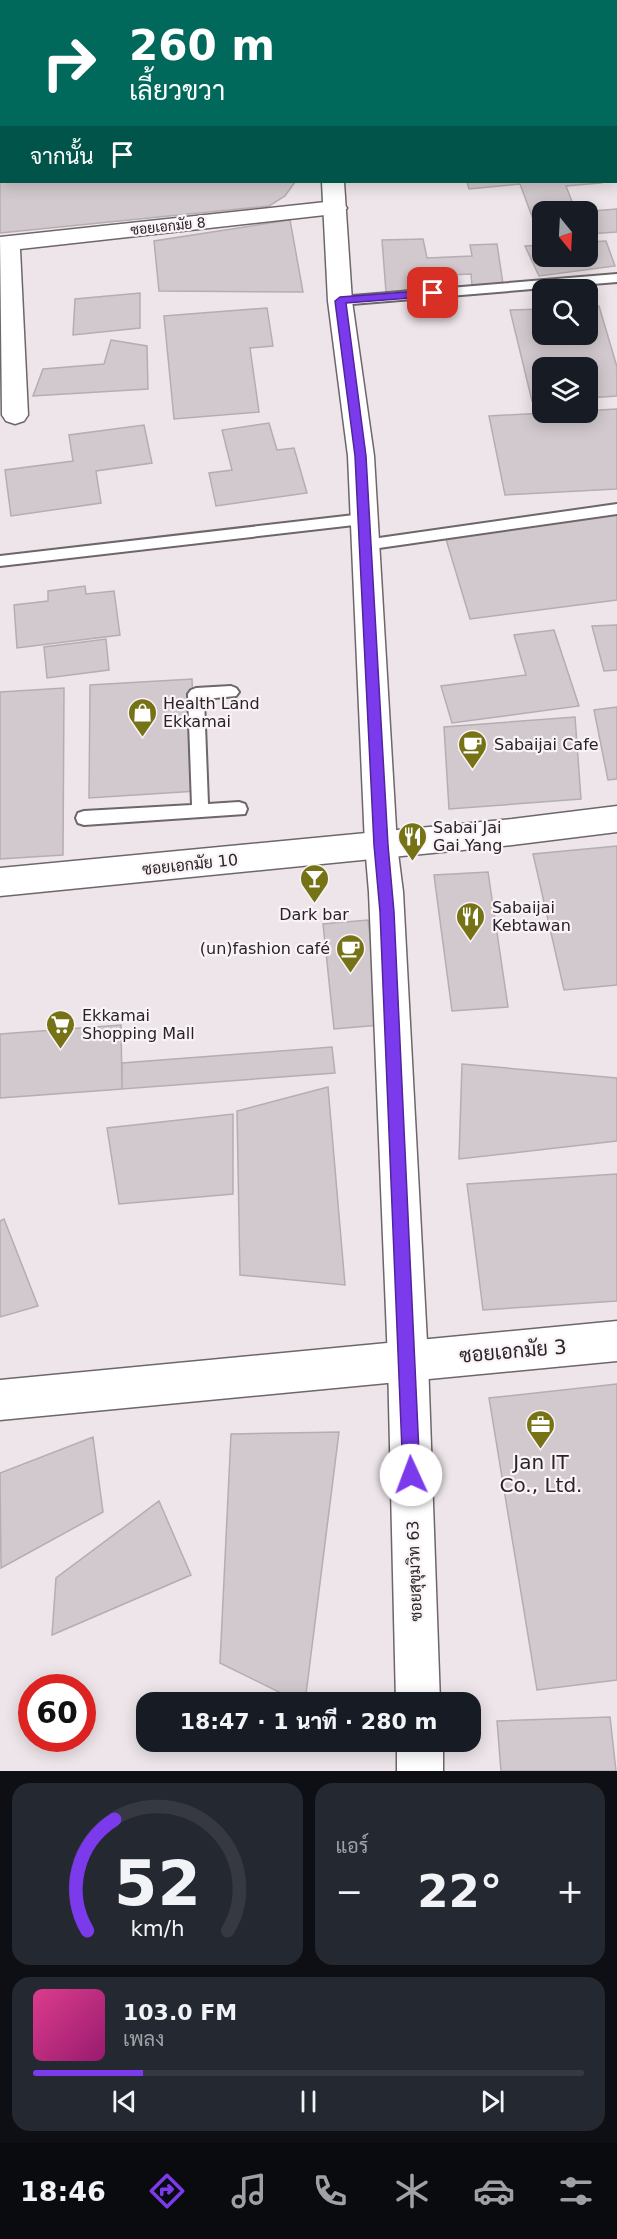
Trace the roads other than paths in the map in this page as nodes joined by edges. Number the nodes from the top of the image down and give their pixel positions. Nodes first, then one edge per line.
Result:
1 (334, 195) edge
2 (4, 244) edge
3 (617, 278) edge
4 (340, 301) junction
5 (15, 415) dead end
6 (617, 509) edge
7 (364, 532) junction
8 (0, 561) edge
9 (231, 692) dead end
10 (239, 809) dead end
11 (200, 811) junction
12 (84, 818) dead end
13 (617, 819) edge
14 (381, 845) junction
15 (0, 882) edge
16 (617, 1341) edge
17 (408, 1362) junction
18 (0, 1400) edge
19 (418, 1692) edge
20 (420, 1752) edge
21 (420, 1771) edge

1 - 2 street, ซอยเอกมัย 8
1 - 4 street, ซอยสุขุมวิท 63
2 - 5 street
3 - 4 lane
4 - 7 street, ซอยสุขุมวิท 63
6 - 7 lane
7 - 8 lane
7 - 14 street, ซอยสุขุมวิท 63
9 - 11 lane
10 - 11 lane
11 - 12 lane
13 - 14 street, ซอยเอกมัย 10
14 - 15 street, ซอยเอกมัย 10
14 - 17 street, ซอยสุขุมวิท 63
16 - 17 street, ซอยเอกมัย 3
17 - 18 street, ซอยเอกมัย 3
17 - 19 street, ซอยสุขุมวิท 63
20 - 21 street

